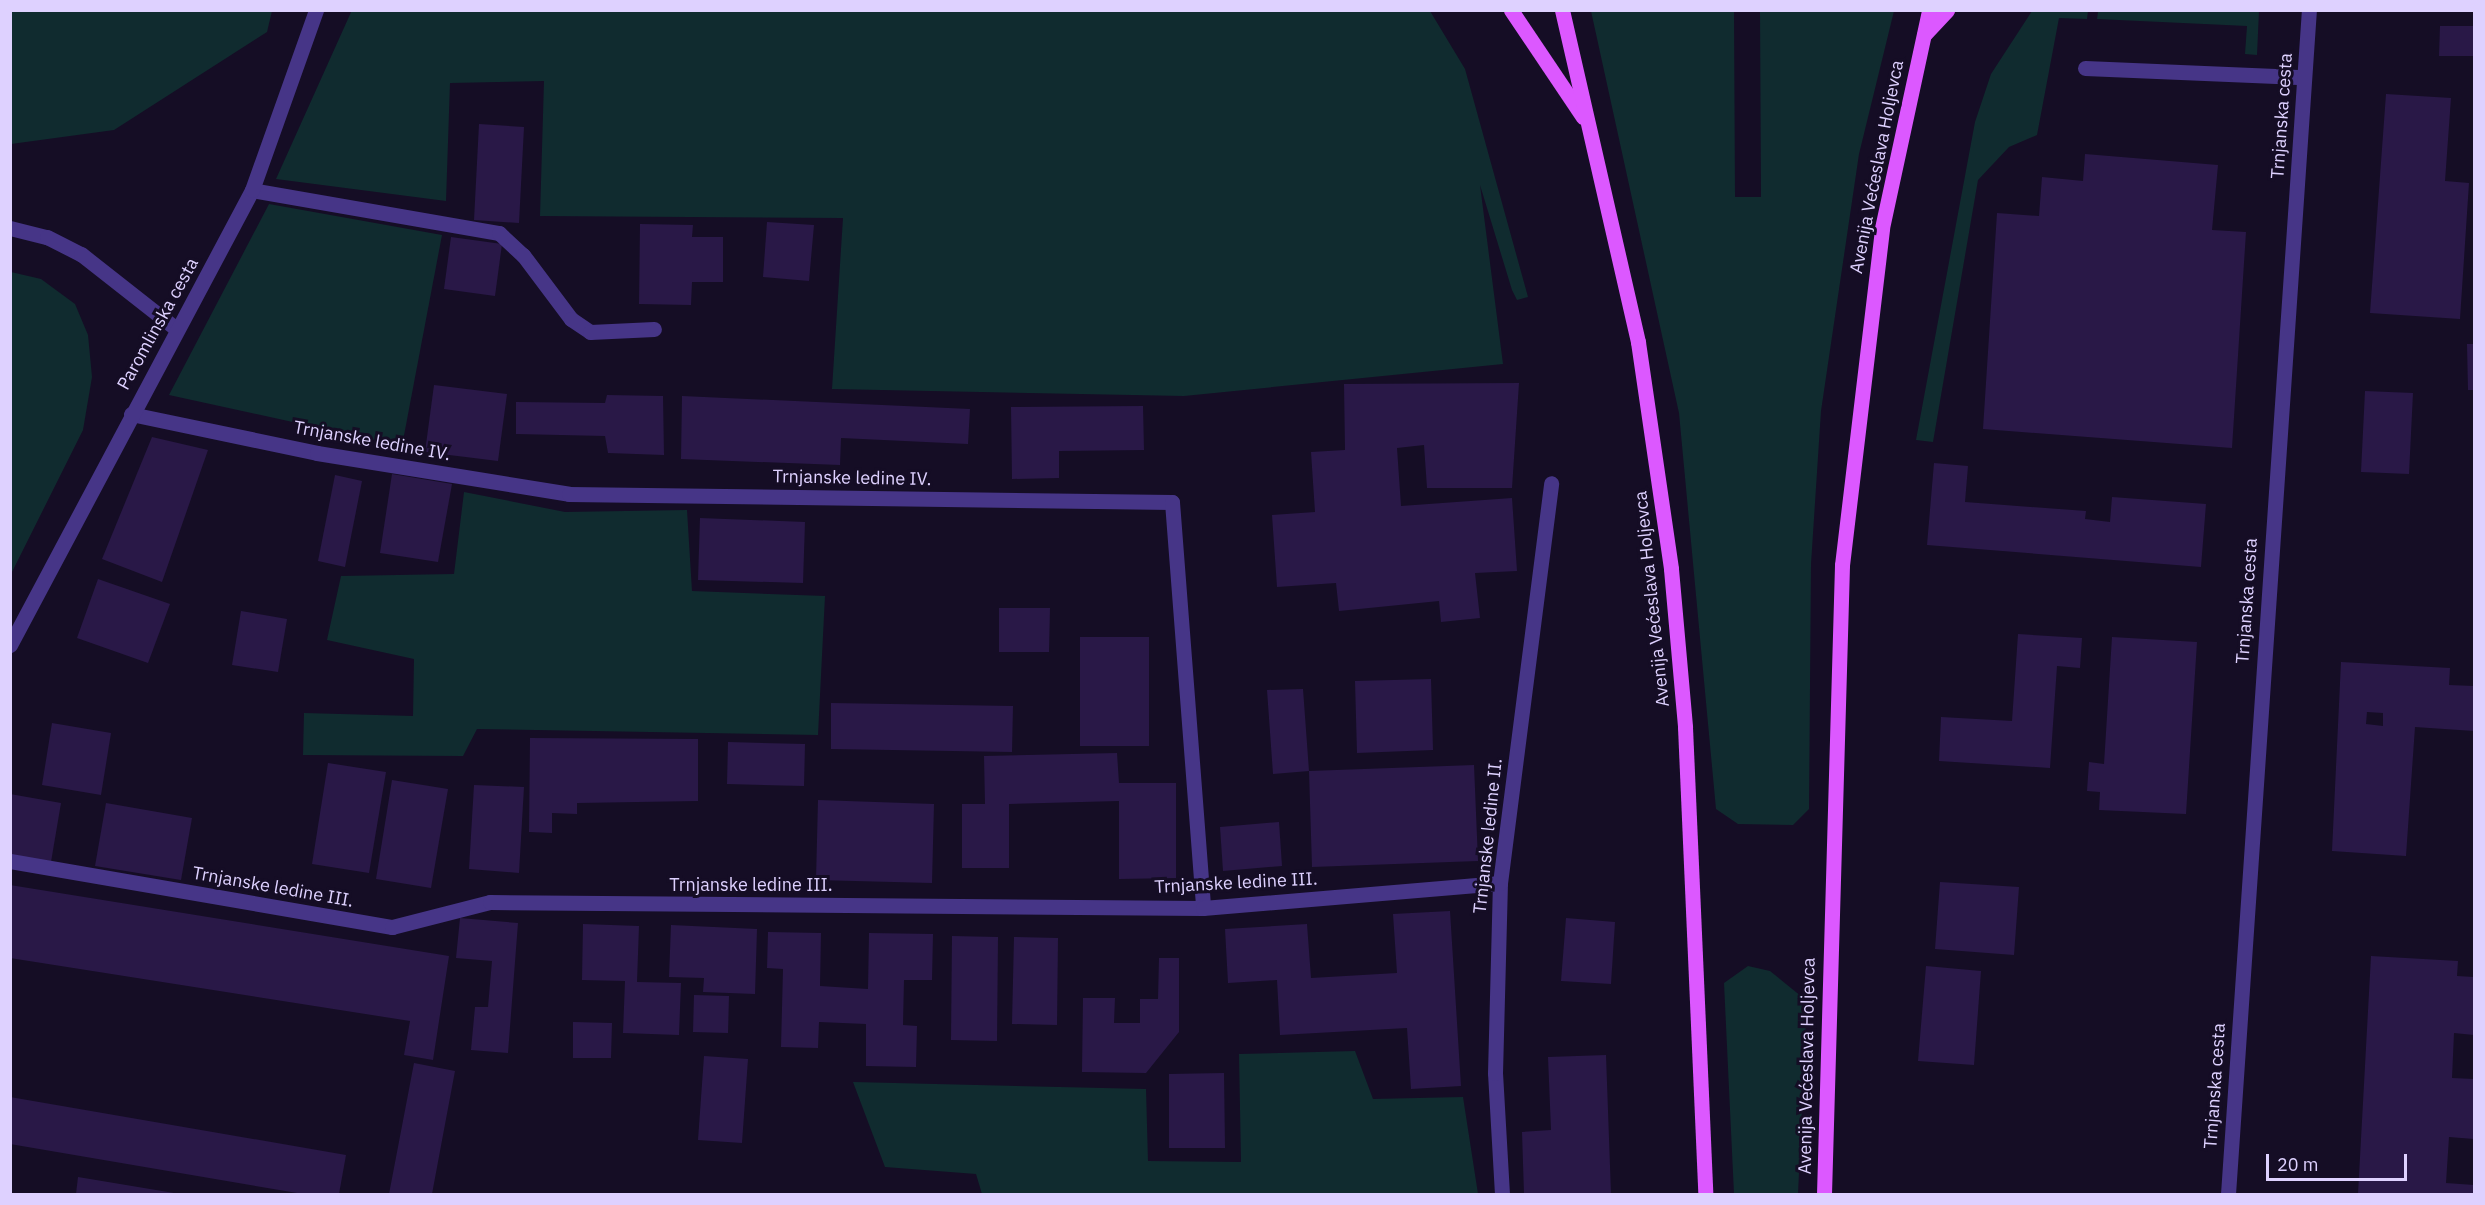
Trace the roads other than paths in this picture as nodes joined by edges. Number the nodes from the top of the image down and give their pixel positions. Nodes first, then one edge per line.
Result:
1 (316, 10) edge
2 (1511, 10) edge
3 (1562, 10) edge
4 (1929, 10) edge
5 (1947, 10) edge
6 (2309, 10) edge
7 (1922, 38) junction
8 (2085, 68) dead end
9 (2304, 77) junction
10 (1591, 129) junction
11 (252, 190) junction
12 (10, 228) edge
13 (176, 328) junction
14 (654, 329) dead end
15 (131, 414) junction
16 (1551, 483) dead end
17 (10, 645) edge
18 (10, 861) edge
19 (1500, 883) junction
20 (1203, 908) junction
21 (1502, 1194) edge
22 (1705, 1194) edge
23 (1824, 1194) edge
24 (2228, 1194) edge

1 - 11 street, Paromlinska cesta
2 - 10 main road
3 - 10 main road, Avenija Većeslava Holjevca
4 - 7 main road, Avenija Većeslava Holjevca
5 - 7 main road
6 - 9 street, Trnjanska cesta
7 - 23 main road, Avenija Većeslava Holjevca
8 - 9 street
9 - 24 street, Trnjanska cesta
10 - 22 main road, Avenija Većeslava Holjevca
11 - 13 street, Paromlinska cesta
11 - 14 street
12 - 13 street
13 - 15 street, Paromlinska cesta
15 - 17 street, Paromlinska cesta
15 - 20 street, Trnjanske ledine IV.
16 - 19 street, Trnjanske ledine II.
18 - 20 street, Trnjanske ledine III.
19 - 20 street, Trnjanske ledine III.
19 - 21 street, Trnjanske ledine II.

